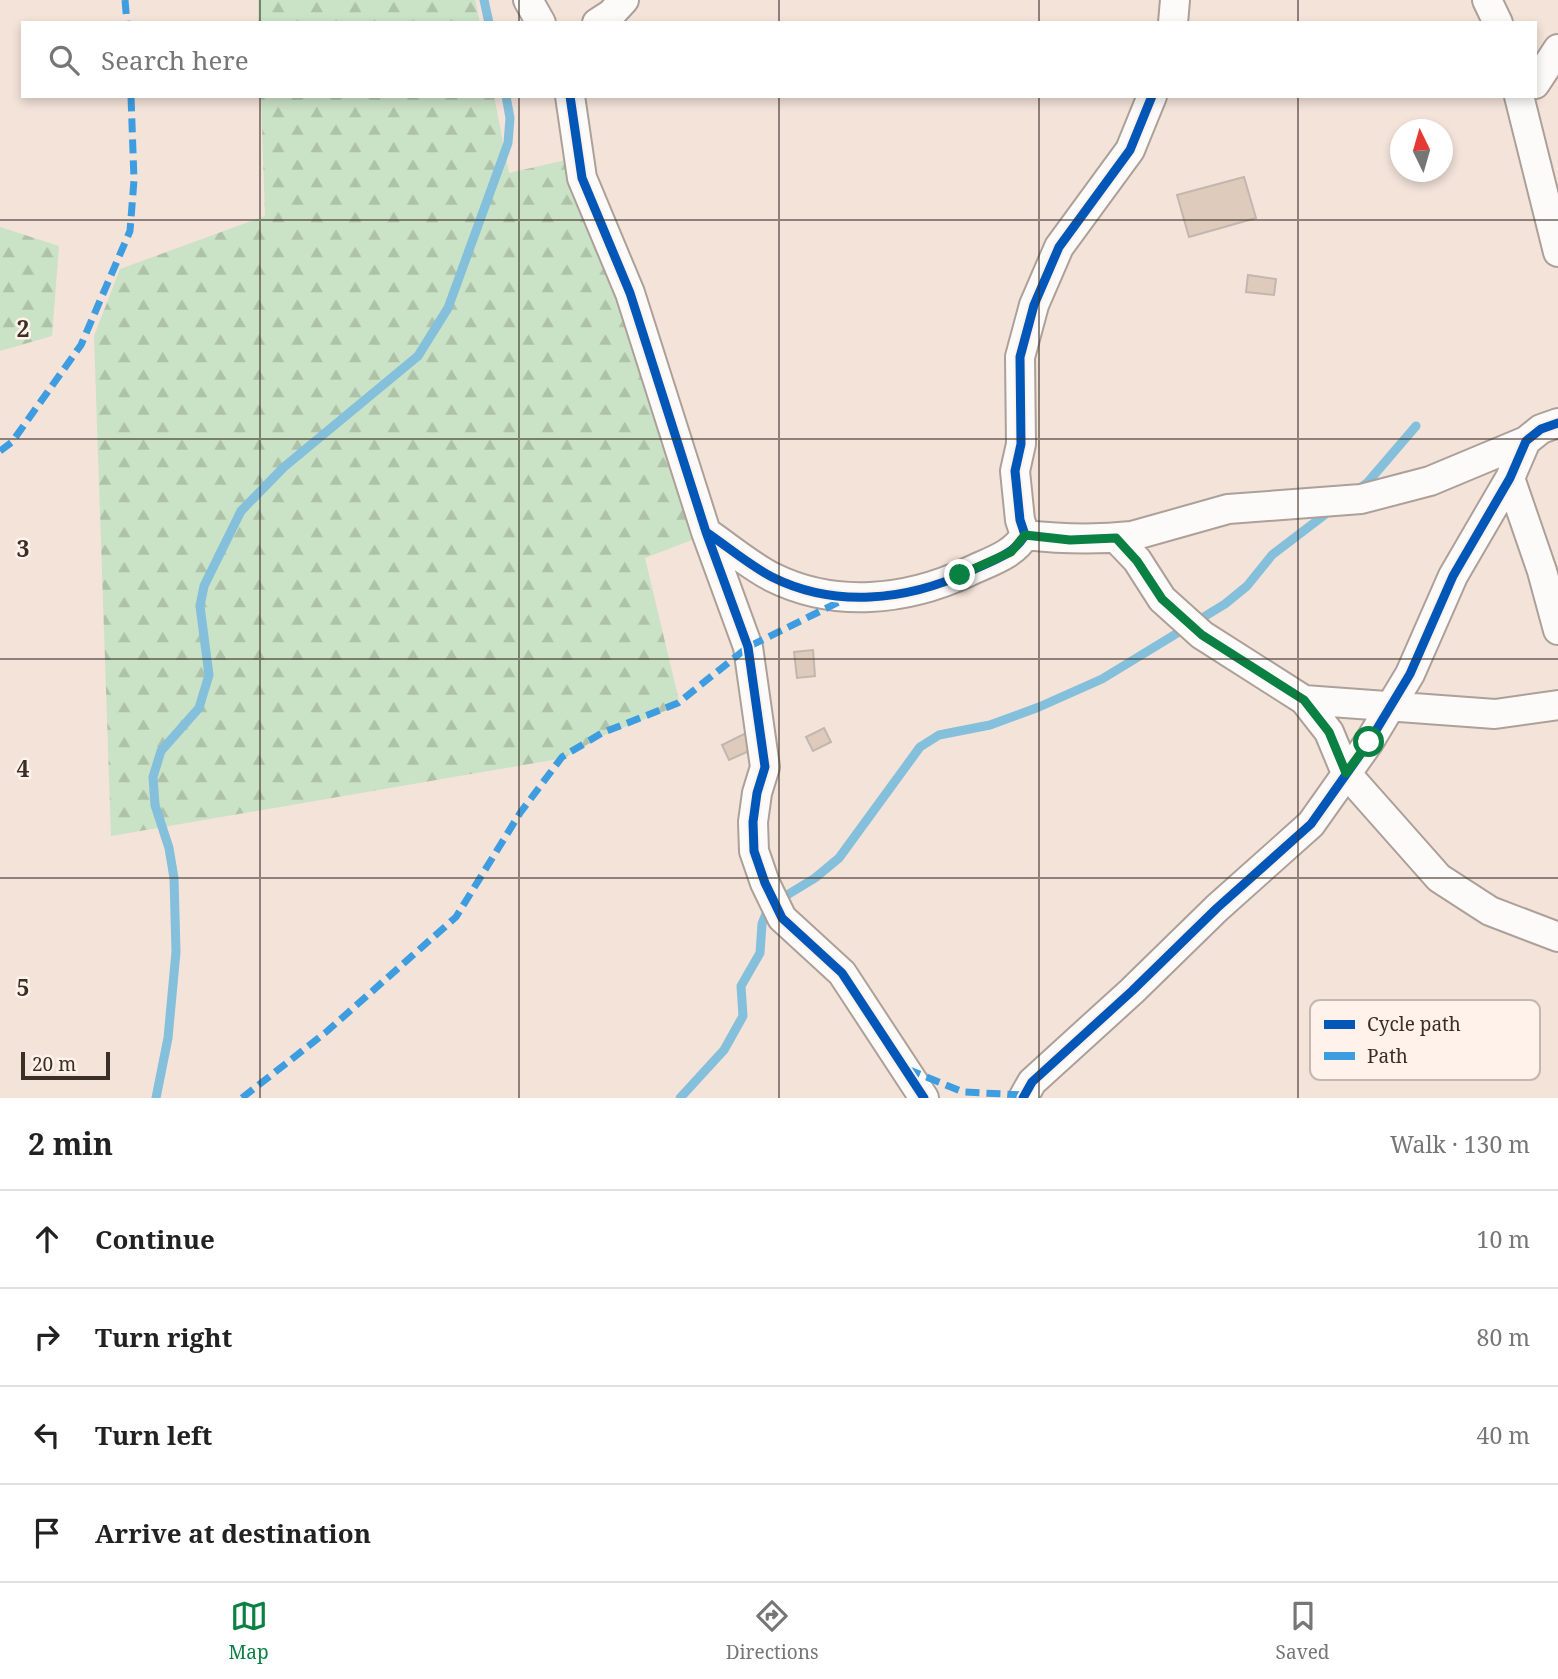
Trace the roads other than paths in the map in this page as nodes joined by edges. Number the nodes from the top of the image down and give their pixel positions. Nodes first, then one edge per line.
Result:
1 (528, 0) edge
2 (1175, 0) edge
3 (1487, 0) edge
4 (625, 1) edge
5 (540, 21) edge
6 (600, 21) edge
7 (1173, 21) edge
8 (1497, 21) edge
9 (1558, 49) edge
10 (1537, 79) edge
11 (570, 98) edge
12 (1151, 98) edge
13 (1527, 98) edge
14 (1558, 252) edge
15 (1558, 423) edge
16 (1527, 441) junction
17 (1510, 478) junction
18 (706, 532) junction
19 (1025, 535) junction
20 (1116, 538) junction
21 (1558, 630) edge
22 (1304, 700) junction
23 (1558, 705) edge
24 (1390, 706) junction
25 (1346, 773) junction
26 (1558, 937) edge
27 (925, 1098) edge
28 (1023, 1098) edge

1 - 5 street
2 - 7 street
3 - 8 street
4 - 6 street
9 - 10 street
11 - 18 street
12 - 19 street
13 - 14 street
15 - 16 street
16 - 17 street
16 - 20 street
17 - 21 street
17 - 24 street
18 - 19 street
18 - 27 street
19 - 20 street
20 - 22 street
22 - 24 street
22 - 25 street
23 - 24 street
24 - 25 street
25 - 26 street
25 - 28 street

